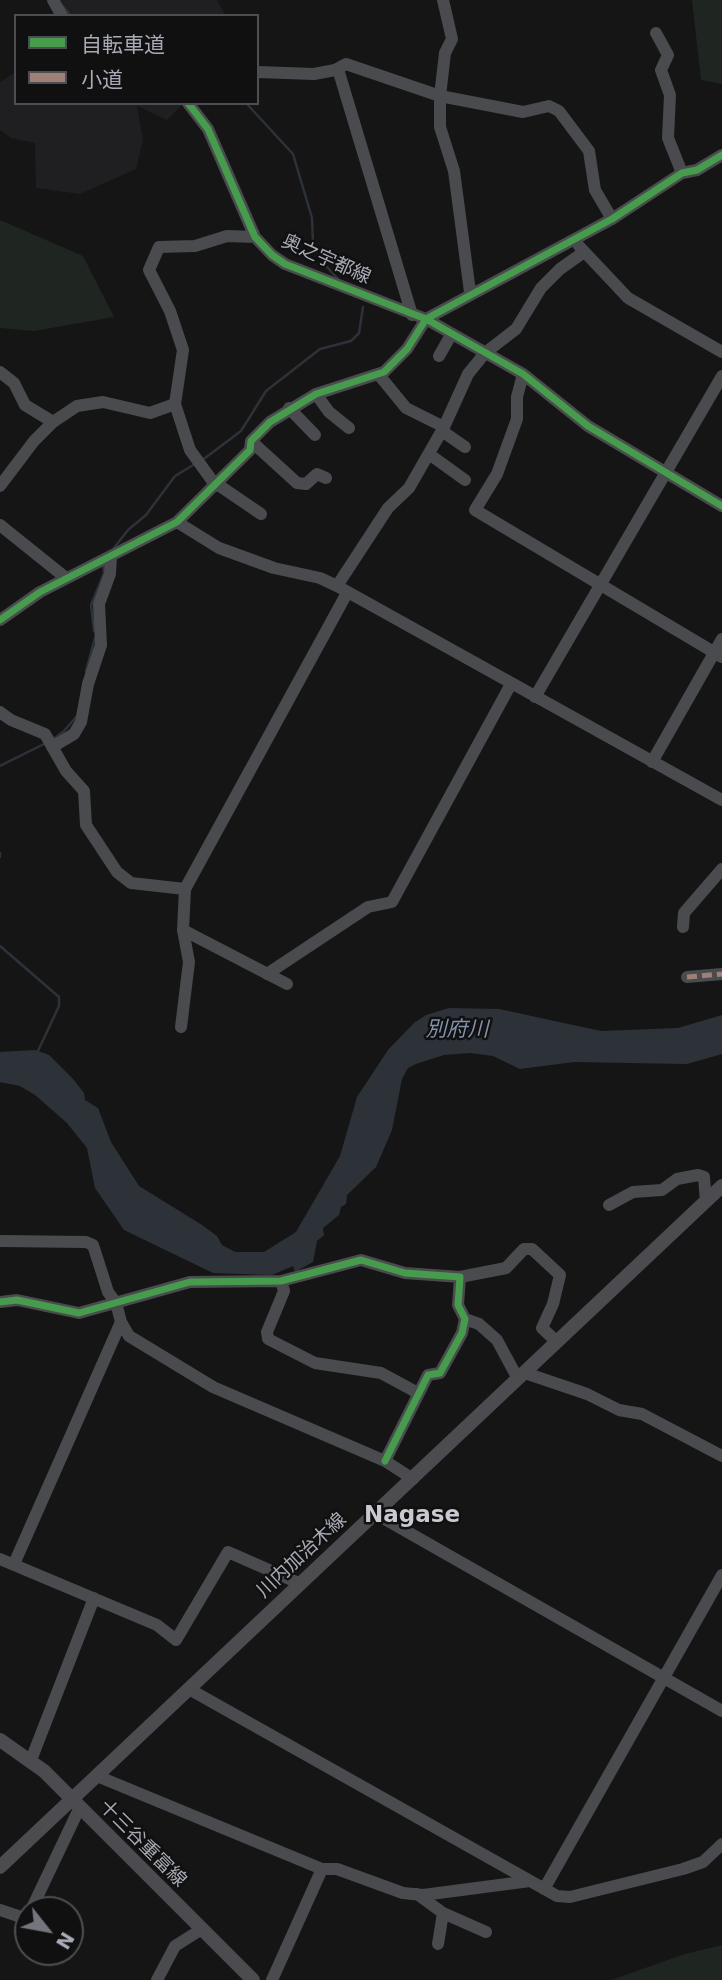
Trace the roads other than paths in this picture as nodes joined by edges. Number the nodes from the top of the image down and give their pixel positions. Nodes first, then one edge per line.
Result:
1 (443, 0) edge
2 (656, 33) dead end
3 (338, 69) junction
4 (259, 72) edge
5 (440, 96) junction
6 (189, 105) edge
7 (722, 156) edge
8 (682, 173) junction
9 (612, 219) junction
10 (255, 237) junction
11 (574, 240) junction
12 (584, 252) junction
13 (470, 292) junction
14 (412, 315) junction
15 (426, 319) junction
16 (451, 335) junction
17 (722, 352) edge
18 (485, 353) junction
19 (439, 356) dead end
20 (0, 372) edge
21 (523, 374) junction
22 (379, 375) junction
23 (722, 376) edge
24 (316, 394) junction
25 (175, 404) junction
26 (289, 408) junction
27 (53, 422) junction
28 (349, 428) dead end
29 (443, 429) junction
30 (315, 435) dead end
31 (251, 442) junction
32 (465, 447) dead end
33 (429, 454) junction
34 (664, 472) junction
35 (326, 478) dead end
36 (466, 480) dead end
37 (216, 485) junction
38 (0, 486) edge
39 (722, 506) edge
40 (261, 513) dead end
41 (177, 522) junction
42 (0, 525) edge
43 (111, 556) junction
44 (66, 578) junction
45 (600, 584) junction
46 (342, 589) junction
47 (0, 620) edge
48 (722, 639) edge
49 (718, 655) edge
50 (511, 684) junction
51 (535, 697) junction
52 (0, 712) edge
53 (49, 742) junction
54 (652, 762) junction
55 (722, 800) edge
56 (722, 869) edge
57 (185, 889) junction
58 (683, 927) dead end
59 (183, 930) junction
60 (267, 974) junction
61 (722, 974) edge
62 (687, 976) dead end
63 (288, 984) dead end
64 (181, 1027) dead end
65 (722, 1187) edge
66 (706, 1202) junction
67 (609, 1205) dead end
68 (0, 1241) edge
69 (460, 1277) junction
70 (281, 1281) junction
71 (0, 1302) edge
72 (116, 1303) junction
73 (465, 1319) junction
74 (121, 1322) junction
75 (556, 1342) junction
76 (522, 1376) junction
77 (418, 1393) junction
78 (722, 1456) edge
79 (385, 1461) junction
80 (412, 1479) junction
81 (376, 1514) junction
82 (0, 1559) edge
83 (14, 1564) junction
84 (722, 1575) edge
85 (301, 1584) junction
86 (94, 1598) junction
87 (664, 1679) junction
88 (189, 1689) junction
89 (722, 1712) edge
90 (0, 1740) edge
91 (31, 1760) junction
92 (97, 1776) junction
93 (75, 1805) junction
94 (722, 1844) edge
95 (0, 1867) edge
96 (321, 1868) junction
97 (530, 1881) junction
98 (544, 1889) junction
99 (417, 1894) junction
100 (37, 1896) edge
101 (443, 1913) junction
102 (202, 1929) junction
103 (486, 1932) dead end
104 (438, 1944) dead end
105 (157, 1980) edge
106 (253, 1980) edge
107 (272, 1980) edge

1 - 5 street
2 - 8 street
3 - 4 street
3 - 5 street
3 - 14 street
5 - 9 street
5 - 13 street
6 - 10 street, 奥之宇都線
7 - 8 street
8 - 9 street
9 - 11 street
10 - 14 street, 奥之宇都線
10 - 25 street
11 - 12 street
11 - 13 street
12 - 17 street
12 - 18 street
13 - 15 street
14 - 15 street, 奥之宇都線
15 - 16 street, 奥之宇都線
15 - 22 street
16 - 18 street, 奥之宇都線
16 - 19 street
18 - 21 street, 奥之宇都線
18 - 29 street
20 - 27 street
21 - 34 street
21 - 45 street
22 - 24 street
22 - 29 street
23 - 34 street
24 - 26 street
24 - 28 street
25 - 27 street
25 - 37 street
26 - 30 street
26 - 31 street
27 - 38 street
29 - 32 street
29 - 33 street
31 - 35 street
31 - 37 street
33 - 36 street
33 - 46 street
34 - 39 street
34 - 45 street
37 - 40 street
37 - 41 street
41 - 43 street
41 - 46 street
42 - 44 street
43 - 44 street
43 - 53 street
44 - 47 street
45 - 49 street
45 - 51 street
46 - 50 street
46 - 57 street
48 - 49 street
49 - 54 street
50 - 51 street
50 - 60 street
51 - 54 street
52 - 53 street
53 - 57 street
54 - 55 street
56 - 58 street
57 - 59 street
59 - 60 street
59 - 64 street
60 - 63 street
61 - 62 street
65 - 66 main road, 川内加治木線
66 - 67 street
66 - 75 main road, 川内加治木線
68 - 72 street
69 - 70 street
69 - 73 street
69 - 75 street
70 - 72 street
70 - 77 street
71 - 72 street
72 - 74 street
73 - 76 street
73 - 77 street
74 - 79 street
74 - 83 street
75 - 76 main road, 川内加治木線
76 - 78 street
76 - 80 main road, 川内加治木線
77 - 79 street
79 - 80 street
80 - 81 main road, 川内加治木線
81 - 85 main road, 川内加治木線
81 - 87 street
82 - 83 street
83 - 86 street
84 - 87 street
85 - 86 street
85 - 88 main road, 川内加治木線
86 - 91 street
87 - 89 street
87 - 98 street
88 - 92 main road, 川内加治木線
88 - 97 street
90 - 91 main road, 十三谷重富線
91 - 93 main road, 十三谷重富線
92 - 93 main road, 川内加治木線
92 - 96 street
93 - 95 main road, 川内加治木線
93 - 100 street
93 - 102 main road, 十三谷重富線
94 - 98 street
96 - 99 street
96 - 107 street
97 - 98 street
97 - 99 street
99 - 101 street
101 - 103 street
101 - 104 street
102 - 105 street
102 - 106 main road, 十三谷重富線

